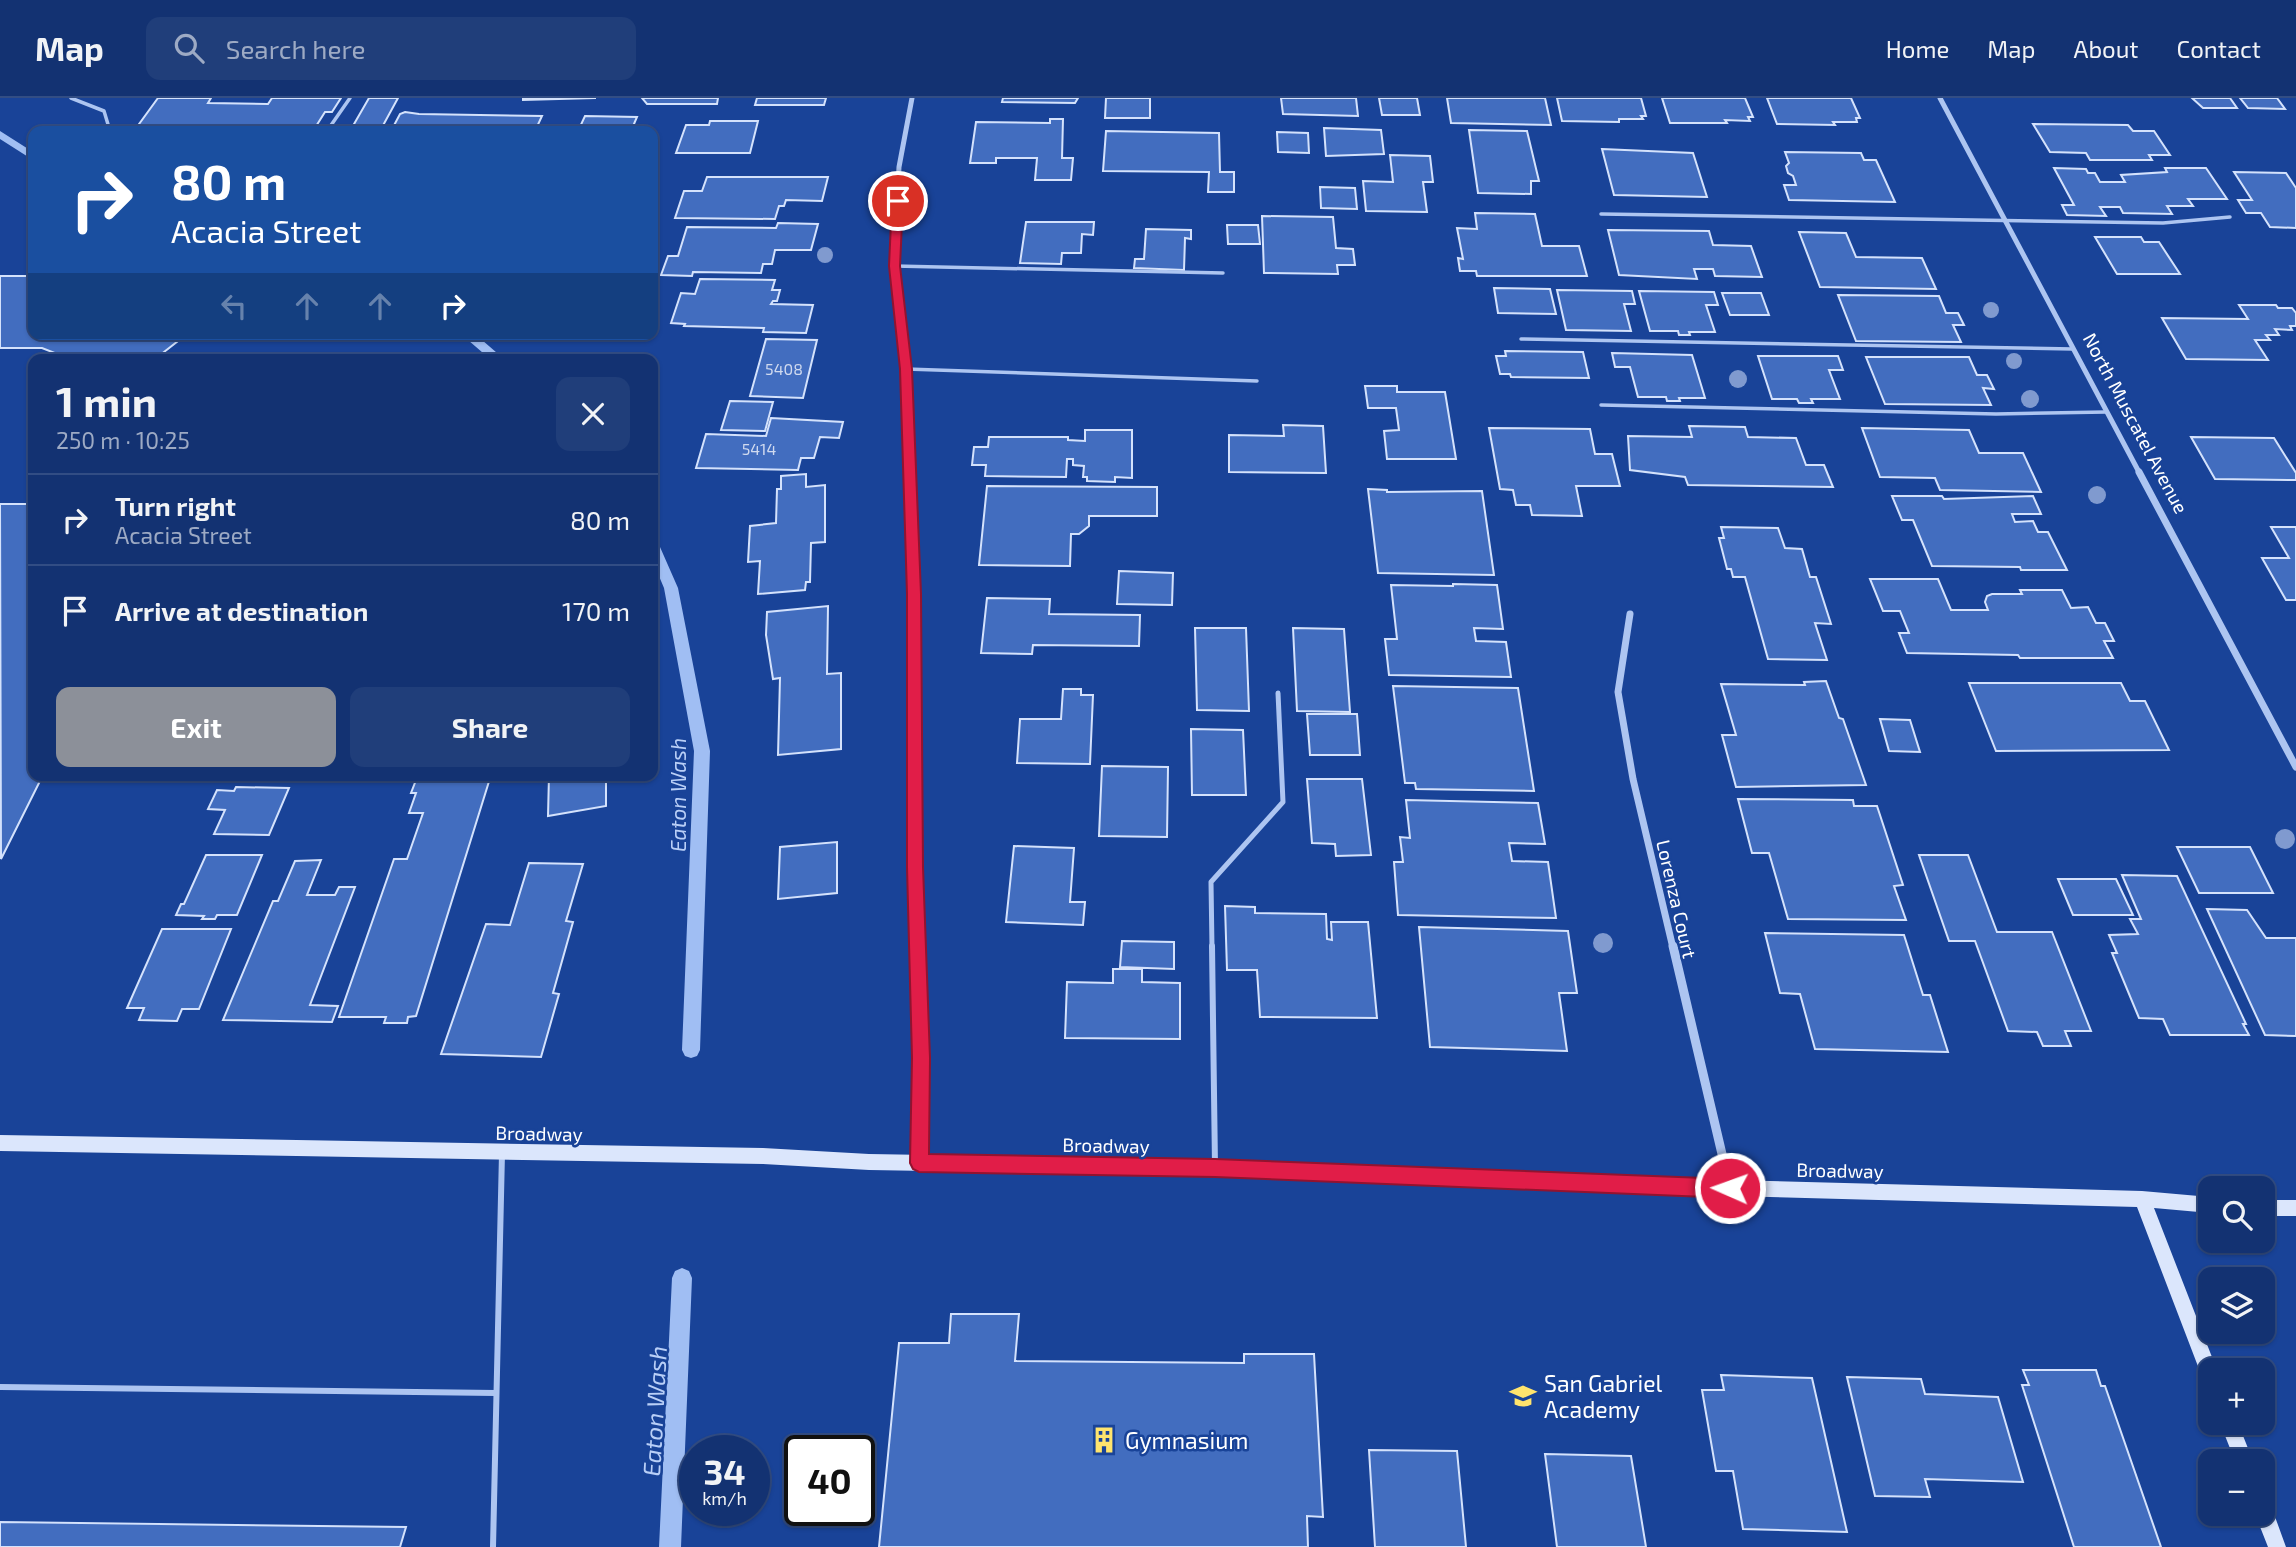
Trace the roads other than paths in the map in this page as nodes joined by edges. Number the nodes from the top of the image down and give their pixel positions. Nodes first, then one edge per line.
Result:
1 (71, 98) edge
2 (350, 98) edge
3 (912, 98) edge
4 (1940, 98) edge
5 (108, 126) edge
6 (330, 126) edge
7 (1601, 214) dead end
8 (2230, 217) dead end
9 (2004, 220) junction
10 (894, 266) junction
11 (1223, 273) dead end
12 (1521, 339) dead end
13 (2073, 349) junction
14 (906, 369) junction
15 (1257, 381) dead end
16 (1601, 405) dead end
17 (2106, 412) junction
18 (1630, 614) dead end
19 (1278, 693) dead end
20 (2296, 767) edge
21 (0, 1143) edge
22 (502, 1153) junction
23 (919, 1163) junction
24 (1215, 1168) junction
25 (1730, 1188) junction
26 (2142, 1199) junction
27 (2198, 1204) edge
28 (2275, 1208) edge
29 (2296, 1208) edge
30 (2203, 1358) edge
31 (0, 1387) edge
32 (496, 1393) junction
33 (2269, 1526) edge
34 (493, 1547) edge
35 (2277, 1547) edge

1 - 5 lane
2 - 6 lane
3 - 10 street
4 - 9 street, North Muscatel Avenue
7 - 9 lane
8 - 9 lane
9 - 13 street, North Muscatel Avenue
10 - 11 lane
10 - 14 street
12 - 13 lane
13 - 17 street, North Muscatel Avenue
14 - 15 lane
14 - 23 street
16 - 17 lane
17 - 20 street, North Muscatel Avenue
18 - 25 street, Lorenza Court
19 - 24 lane
21 - 22 street, Broadway
22 - 23 street, Broadway
22 - 32 lane
23 - 24 street, Broadway
24 - 25 street, Broadway
25 - 26 street, Broadway
26 - 27 street, Broadway
26 - 30 street
28 - 29 street
31 - 32 lane
32 - 34 lane
33 - 35 street

